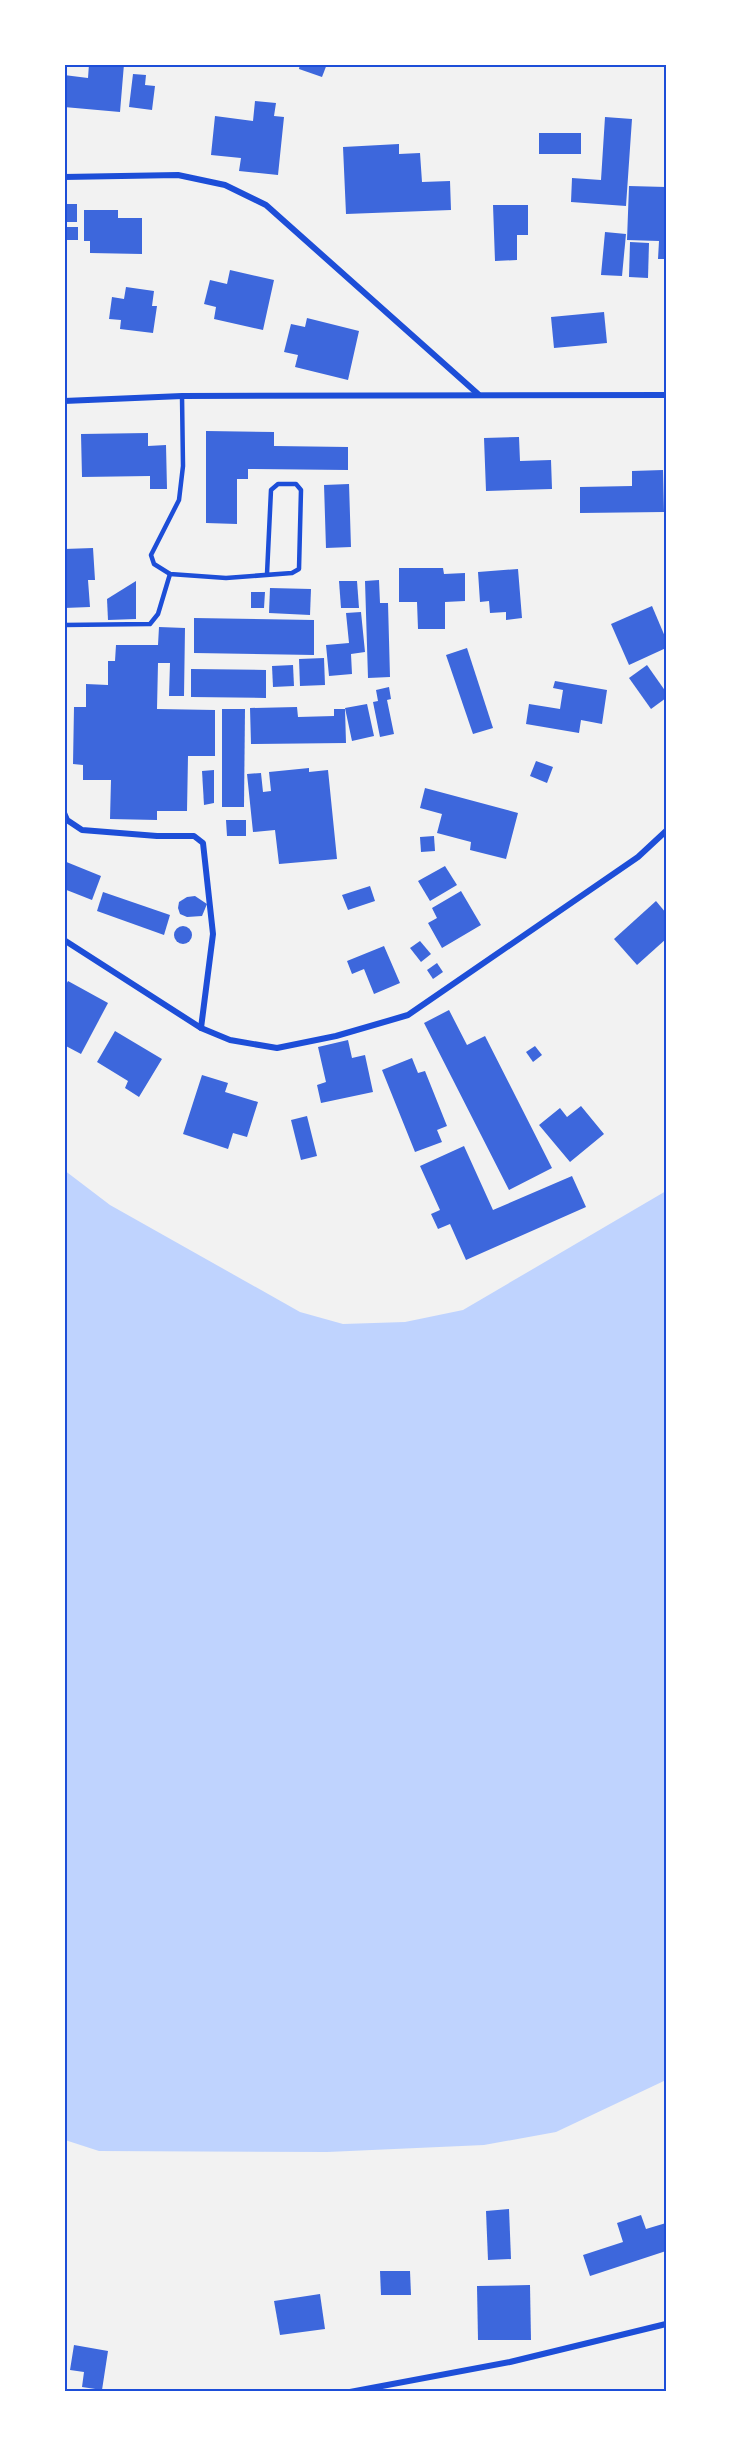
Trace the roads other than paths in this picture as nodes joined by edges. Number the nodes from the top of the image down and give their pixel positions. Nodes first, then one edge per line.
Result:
1 (64, 177) edge
2 (478, 395) junction
3 (666, 395) edge
4 (182, 396) junction
5 (64, 401) edge
6 (170, 574) junction
7 (267, 574) junction
8 (64, 625) edge
9 (64, 813) edge
10 (666, 831) edge
11 (64, 940) edge
12 (201, 1028) junction
13 (666, 2324) edge
14 (350, 2391) edge

1 - 2 street
2 - 3 street
2 - 4 street
4 - 5 street
4 - 6 lane
6 - 7 lane
6 - 8 lane
7 - 7 lane
9 - 12 street
10 - 12 street
11 - 12 street
13 - 14 street

